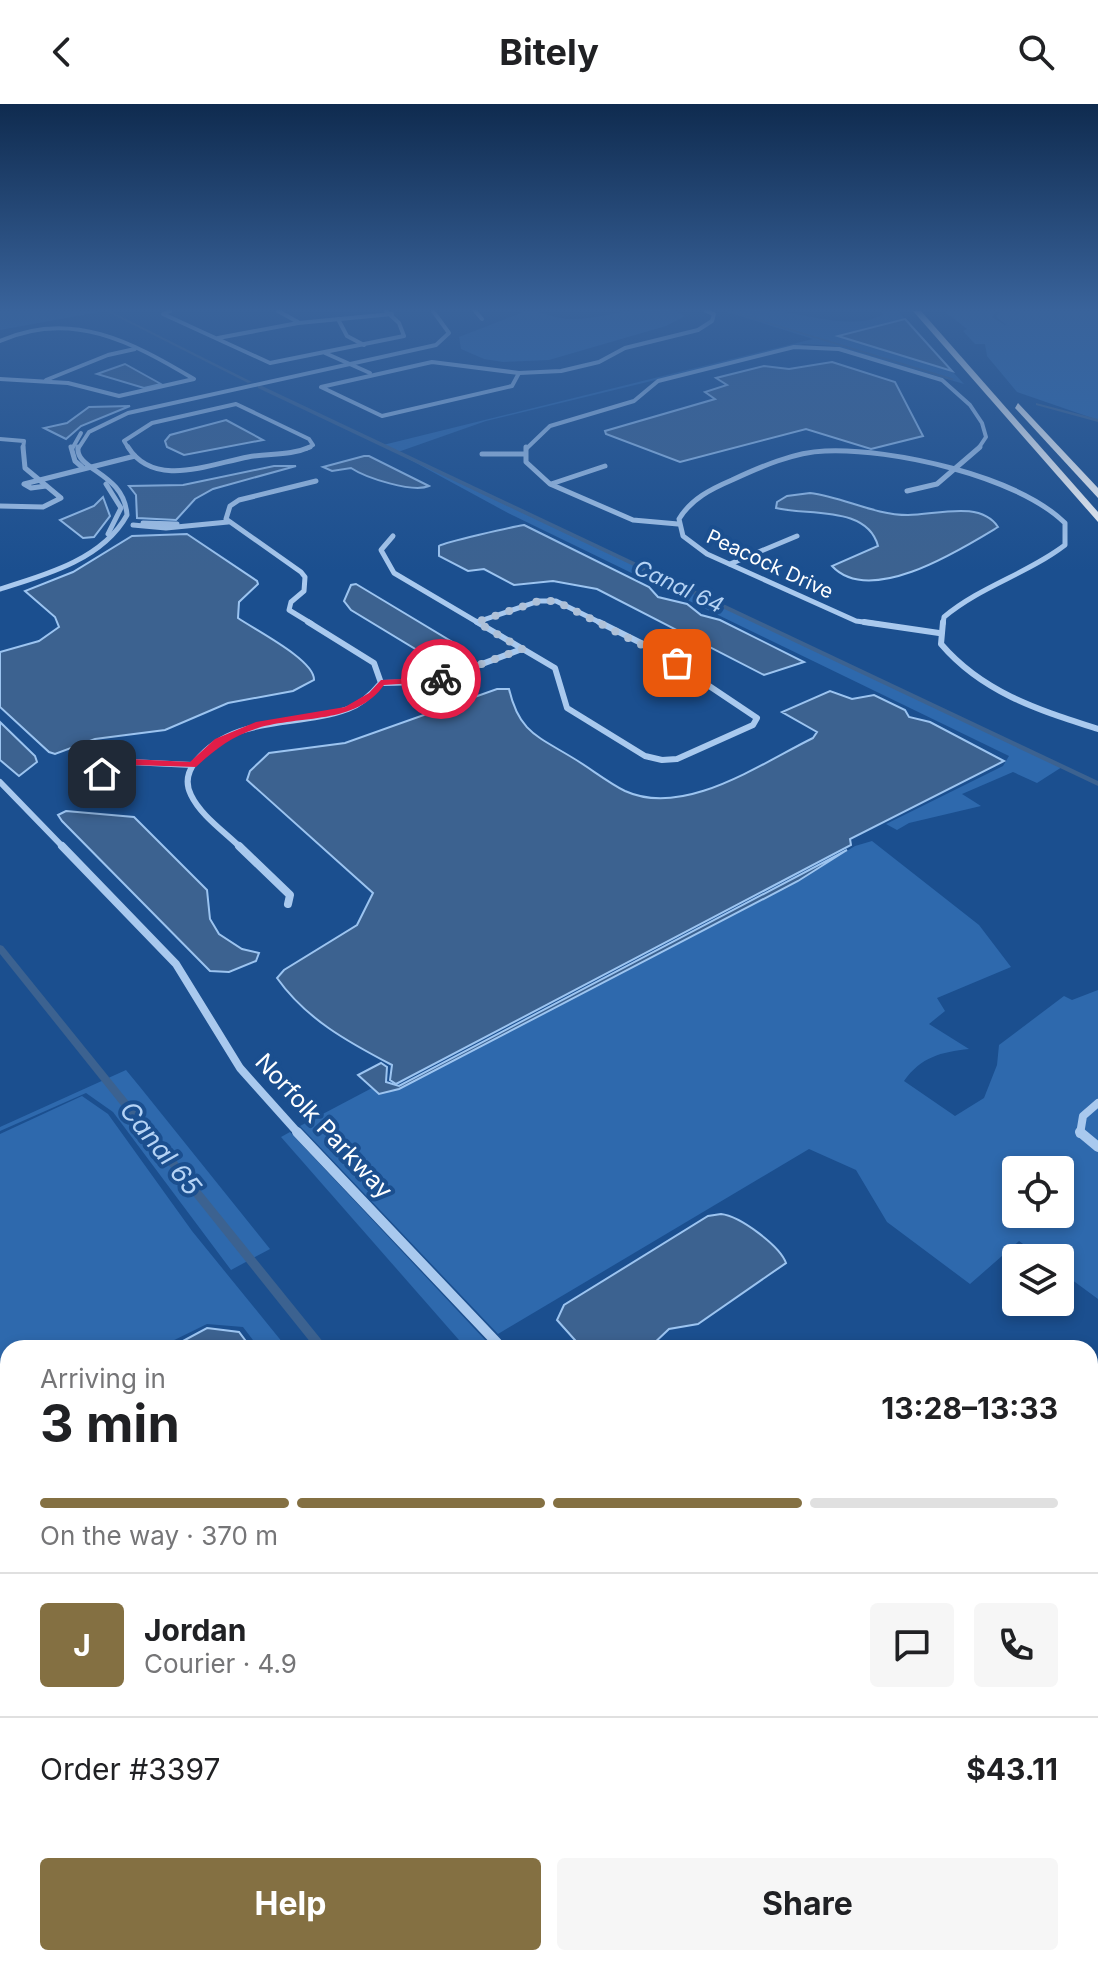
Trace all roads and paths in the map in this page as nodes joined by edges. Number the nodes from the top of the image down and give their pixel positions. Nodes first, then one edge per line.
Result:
1 (176, 398) edge
2 (337, 398) edge
3 (459, 398) edge
4 (638, 398) edge
5 (962, 398) edge
6 (993, 398) edge
7 (1011, 398) edge
8 (0, 439) edge
9 (482, 454) dead end
10 (524, 454) junction
11 (137, 458) junction
12 (605, 466) dead end
13 (88, 469) junction
14 (955, 470) junction
15 (316, 481) dead end
16 (41, 482) junction
17 (550, 484) junction
18 (907, 491) dead end
19 (1098, 495) edge
20 (0, 506) edge
21 (1098, 519) edge
22 (228, 522) junction
23 (678, 524) junction
24 (118, 525) junction
25 (393, 536) dead end
26 (797, 536) dead end
27 (730, 565) junction
28 (0, 587) edge
29 (477, 622) junction
30 (939, 633) junction
31 (522, 649) junction
32 (381, 683) junction
33 (1098, 729) edge
34 (192, 765) junction
35 (102, 774) dead end
36 (0, 782) edge
37 (288, 904) dead end
38 (1098, 1103) edge
39 (1098, 1147) edge
40 (494, 1340) edge

1 - 13 street
2 - 3 street
4 - 10 street
5 - 14 street
6 - 21 highway
7 - 19 highway
8 - 16 street
9 - 10 street
10 - 17 street
11 - 11 street
11 - 13 street
12 - 17 street
13 - 16 street
13 - 24 street
14 - 18 street
14 - 23 street, Peacock Drive
14 - 30 street, Peacock Drive
15 - 22 street
16 - 20 street
17 - 23 street
22 - 24 street
22 - 32 street
23 - 27 street, Peacock Drive
24 - 28 street
25 - 29 street
26 - 27 street
27 - 30 street, Peacock Drive
29 - 31 street
29 - 31 street
30 - 33 street
31 - 32 street
32 - 34 street
34 - 35 street
34 - 37 street
36 - 40 street, Norfolk Parkway
38 - 39 street

